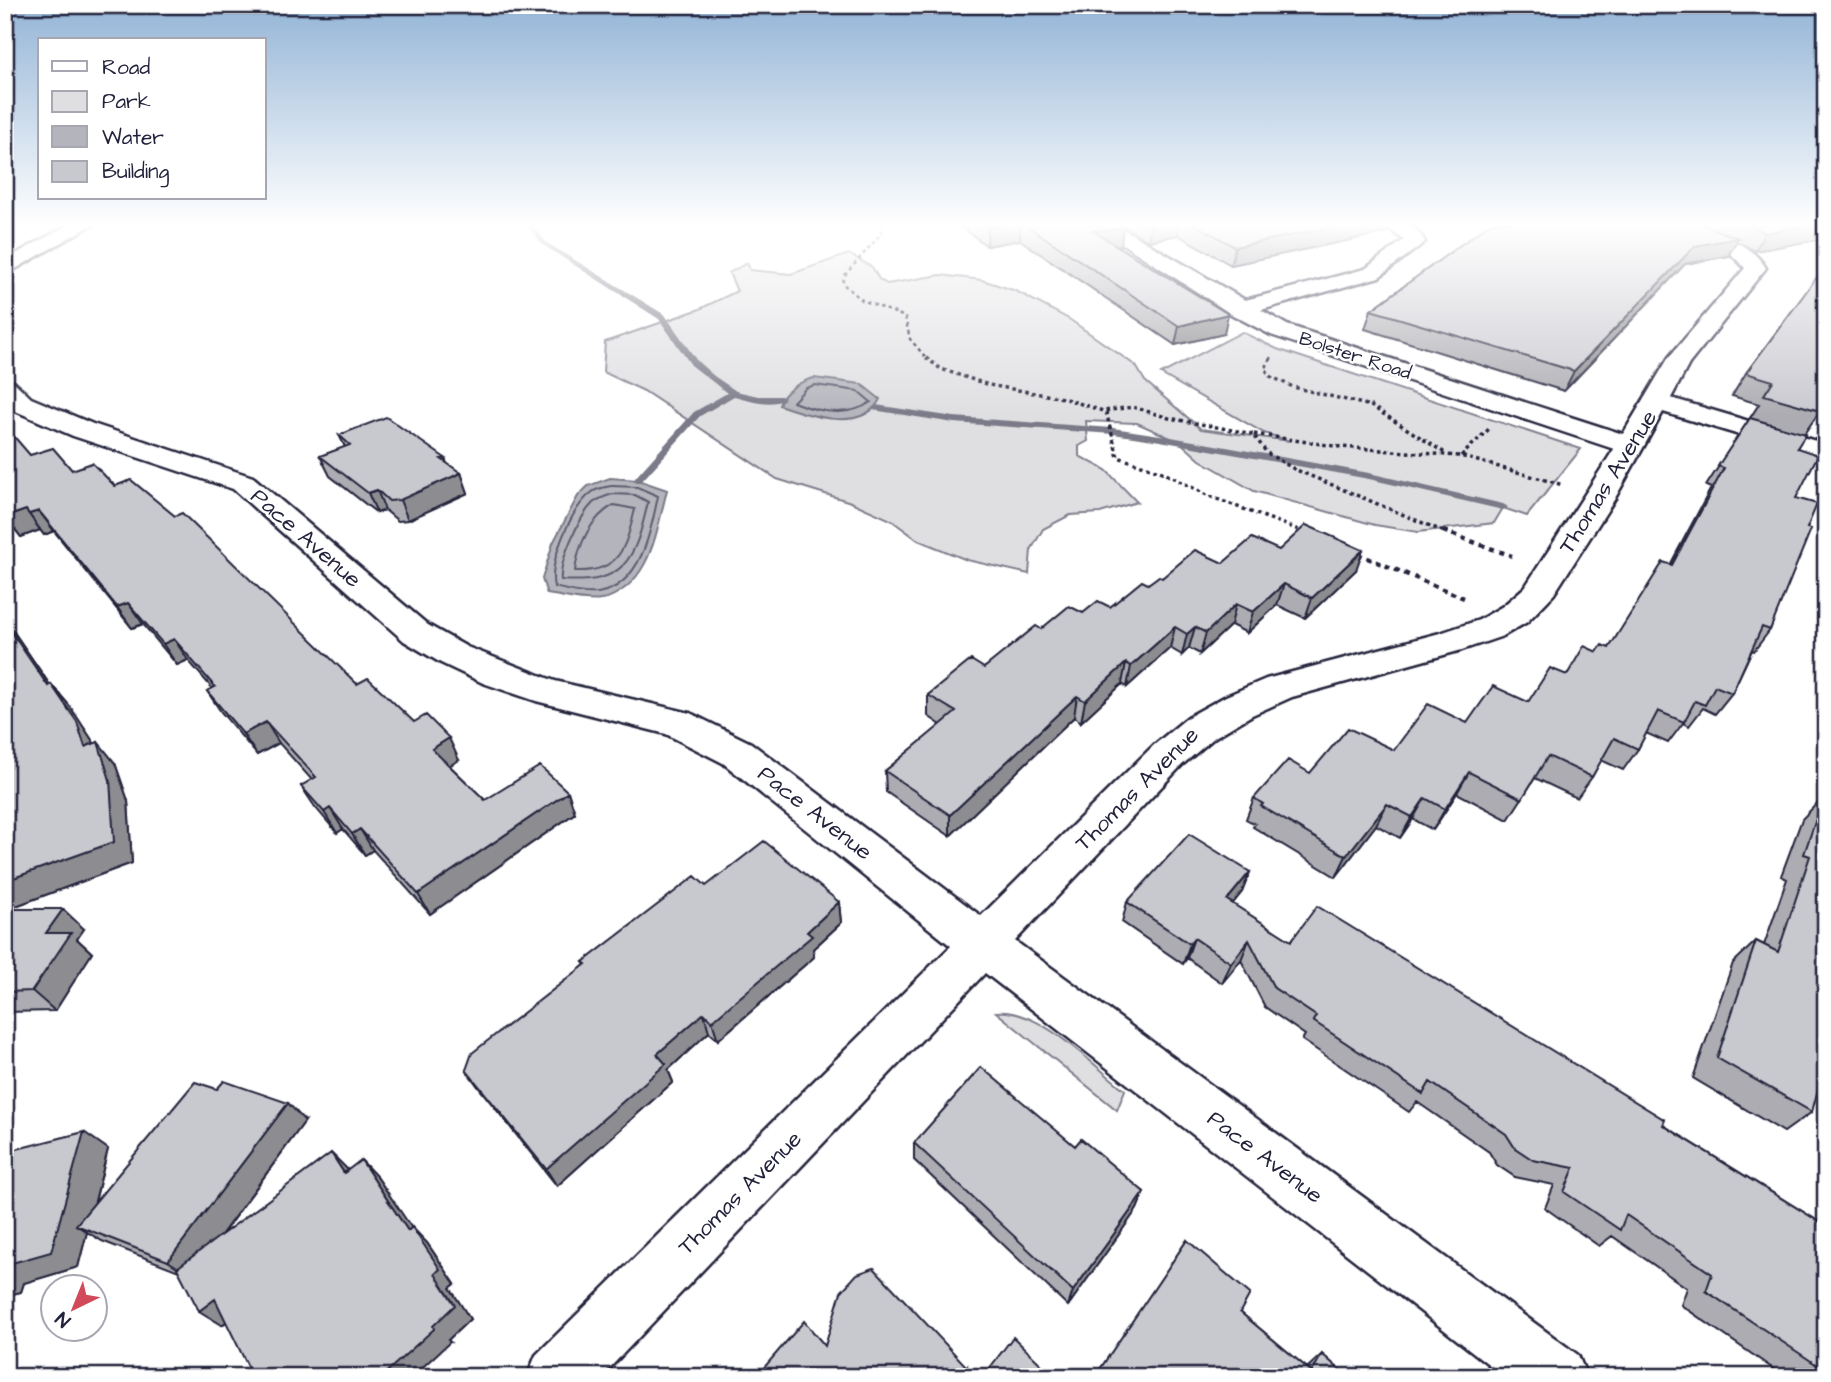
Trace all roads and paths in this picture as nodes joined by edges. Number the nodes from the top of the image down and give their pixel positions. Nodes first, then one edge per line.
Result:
1 (844, 287) edge
2 (1204, 287) edge
3 (1318, 287) edge
4 (1740, 287) edge
5 (1238, 309) junction
6 (1282, 349) dead end
7 (11, 400) edge
8 (1658, 402) junction
9 (1106, 412) junction
10 (1498, 421) dead end
11 (1253, 434) junction
12 (1629, 445) junction
13 (1826, 453) edge
14 (1449, 454) junction
15 (1460, 456) junction
16 (1563, 485) dead end
17 (1306, 533) edge
18 (1348, 550) edge
19 (1512, 556) dead end
20 (1464, 598) dead end
21 (984, 945) junction
22 (558, 1377) edge
23 (1556, 1377) edge

1 - 9 path
2 - 5 street, Bolster Road
3 - 5 street
4 - 8 street, Thomas Avenue
5 - 12 street, Bolster Road
6 - 14 path
7 - 21 street, Pace Avenue
8 - 12 street, Thomas Avenue
8 - 13 street
9 - 11 path
9 - 17 path
10 - 15 path
11 - 14 path
11 - 19 path
12 - 21 street, Thomas Avenue
14 - 15 path
15 - 16 path
18 - 20 path
21 - 22 street, Thomas Avenue
21 - 23 street, Pace Avenue

